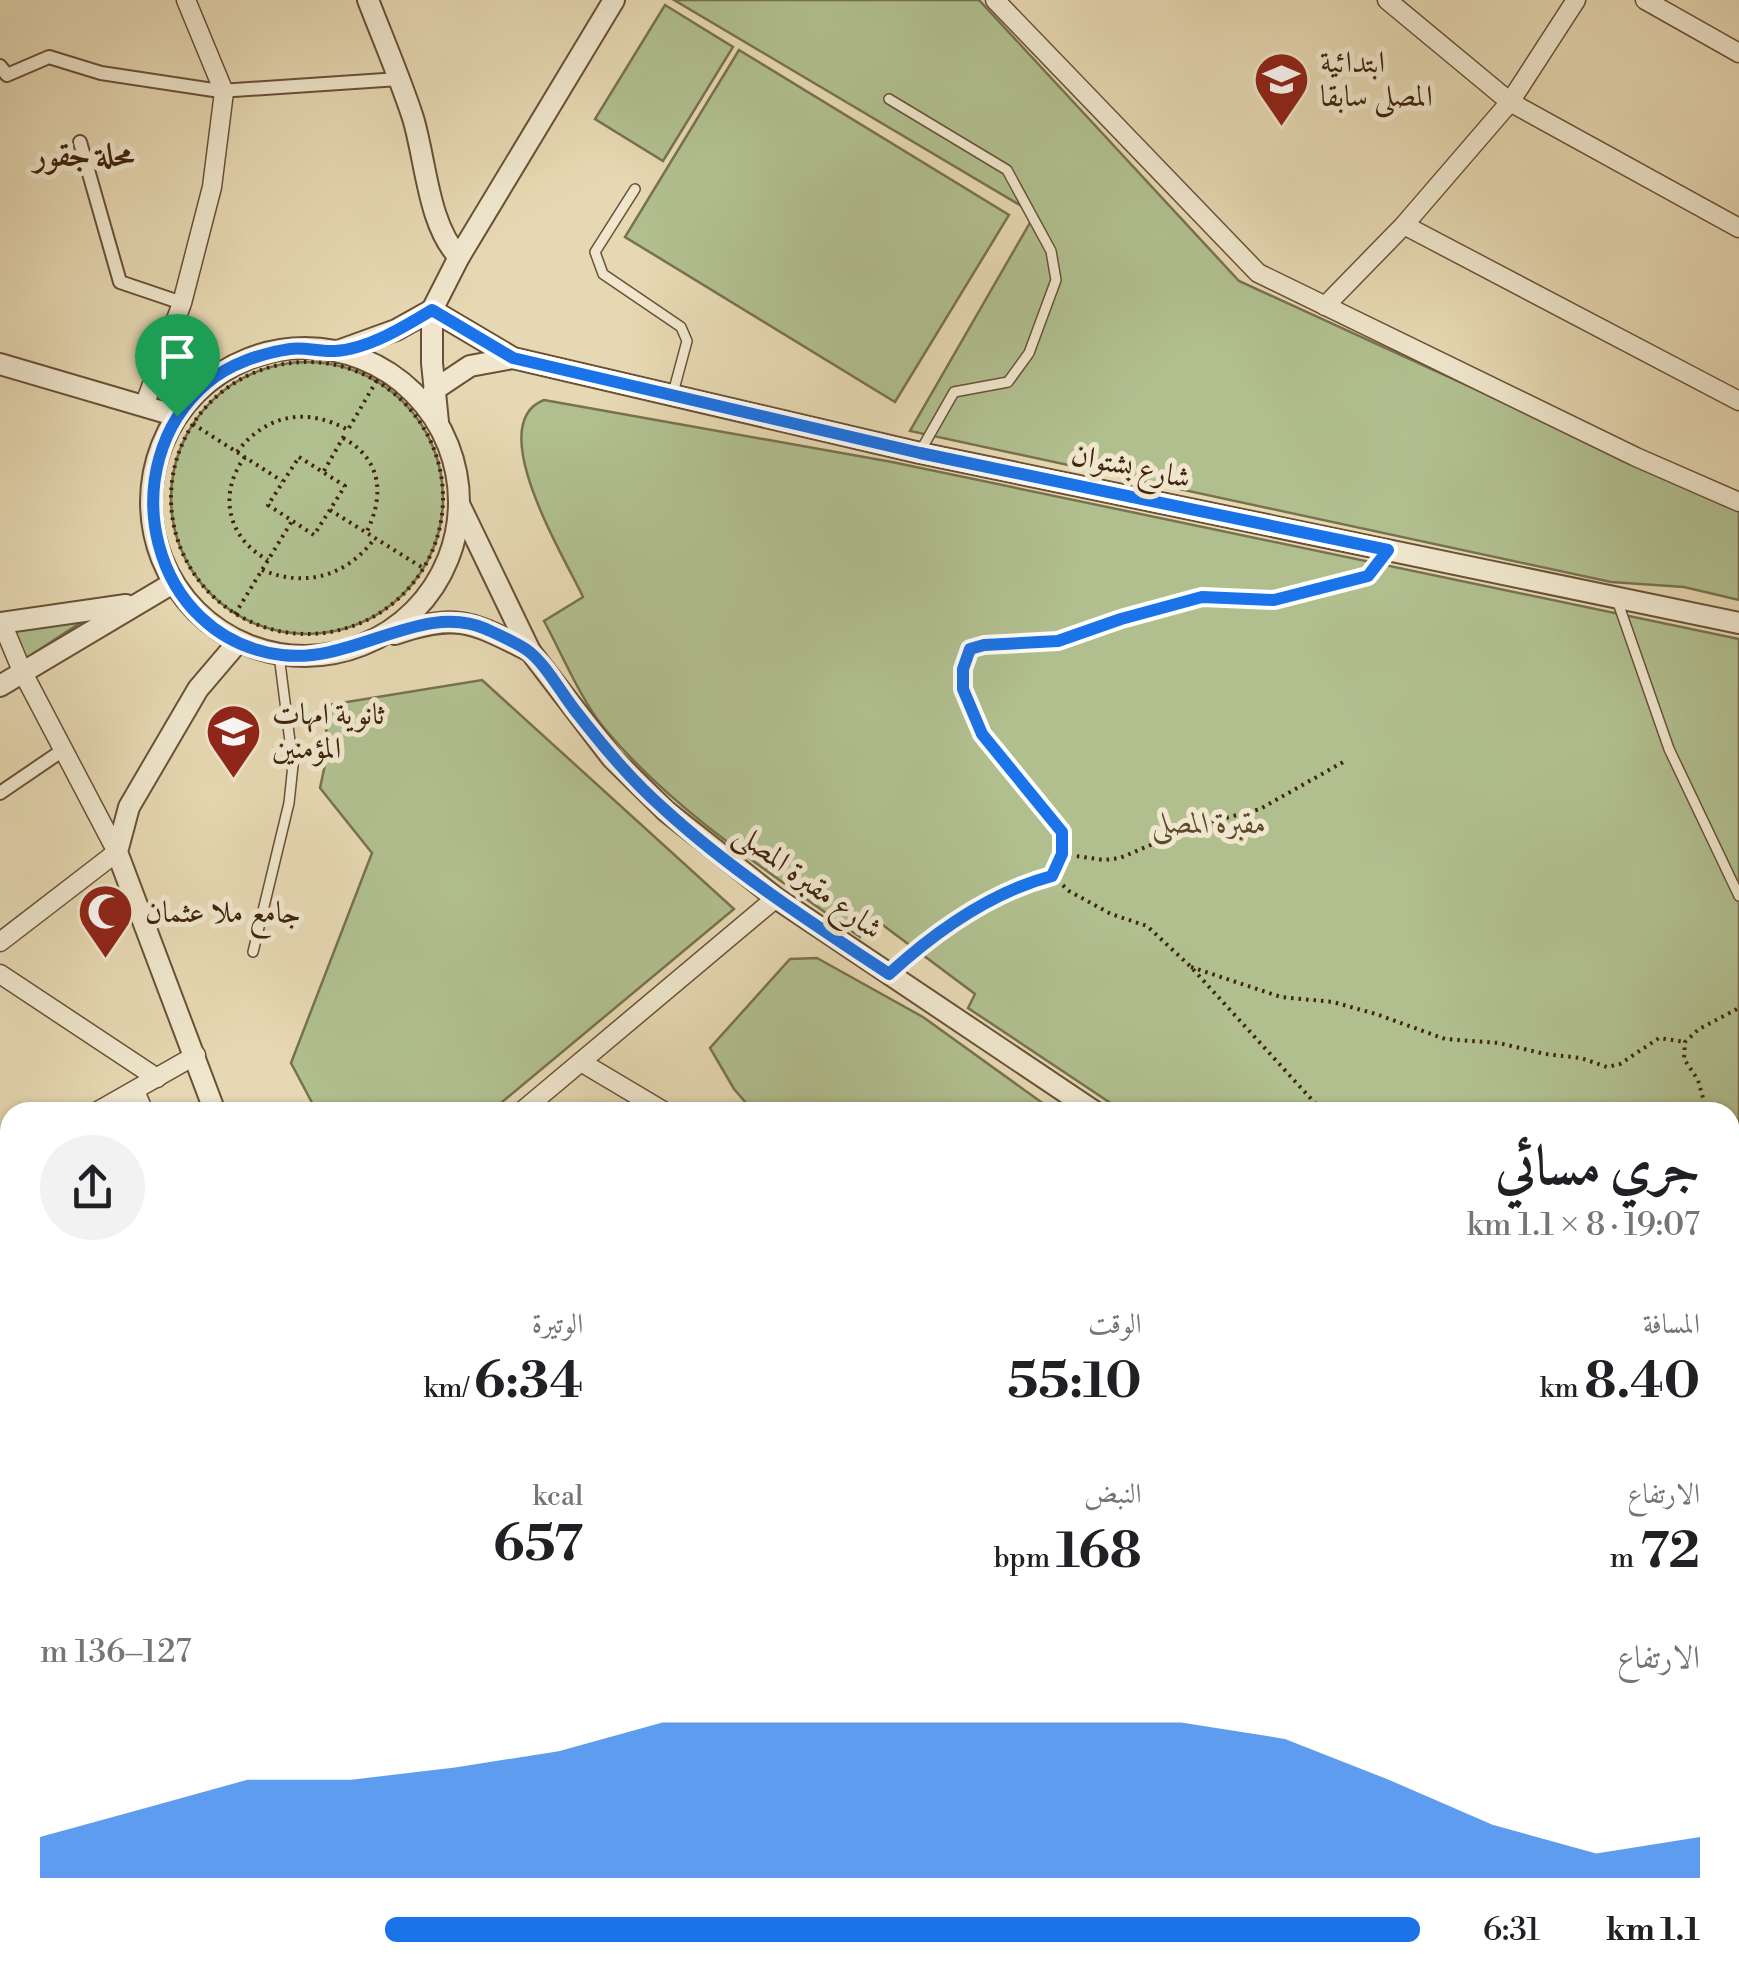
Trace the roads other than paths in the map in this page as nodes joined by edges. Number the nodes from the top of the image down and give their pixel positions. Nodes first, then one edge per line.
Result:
1 (186, 0) edge
2 (368, 0) edge
3 (614, 0) edge
4 (995, 0) edge
5 (1387, 0) edge
6 (1576, 0) edge
7 (1645, 0) edge
8 (1739, 53) edge
9 (0, 66) edge
10 (398, 80) junction
11 (223, 91) junction
12 (889, 99) dead end
13 (1510, 102) junction
14 (80, 142) dead end
15 (635, 190) dead end
16 (1404, 224) junction
17 (1739, 228) edge
18 (458, 257) junction
19 (182, 303) junction
20 (1326, 306) junction
21 (432, 310) junction
22 (338, 351) junction
23 (513, 358) junction
24 (0, 364) edge
25 (434, 390) junction
26 (673, 396) junction
27 (1739, 401) edge
28 (144, 406) junction
29 (185, 420) junction
30 (438, 424) junction
31 (920, 453) junction
32 (1739, 502) edge
33 (460, 506) junction
34 (174, 583) junction
35 (1617, 598) junction
36 (138, 603) junction
37 (1, 623) edge
38 (1739, 623) edge
39 (238, 642) junction
40 (366, 644) junction
41 (530, 652) junction
42 (280, 655) junction
43 (22, 671) junction
44 (0, 686) edge
45 (63, 750) junction
46 (0, 793) edge
47 (117, 852) junction
48 (1739, 896) edge
49 (776, 898) junction
50 (0, 942) edge
51 (254, 952) dead end
52 (0, 974) edge
53 (196, 1055) junction
54 (581, 1062) junction
55 (157, 1078) junction
56 (135, 1090) junction
57 (114, 1102) edge
58 (140, 1102) edge
59 (212, 1102) edge
60 (532, 1102) edge
61 (648, 1102) edge
62 (1080, 1102) edge

1 - 11 street
2 - 10 street
3 - 18 street
4 - 20 street
5 - 13 street
6 - 13 street
7 - 8 street
9 - 11 street
10 - 11 street
10 - 18 street
11 - 19 street
12 - 31 lane
13 - 16 street
13 - 17 street
14 - 19 street
15 - 26 lane
16 - 20 street
16 - 27 street
18 - 21 street
19 - 28 street
20 - 32 street
21 - 22 street
21 - 23 street, شارع بشتوان
21 - 25 street
22 - 29 street
22 - 30 street
23 - 25 street, شارع بشتوان
23 - 26 street, شارع بشتوان
24 - 28 street
25 - 30 street
26 - 31 street, شارع بشتوان
28 - 29 street
29 - 34 street
30 - 33 street
31 - 35 street, شارع بشتوان
33 - 40 street
33 - 41 street, شارع مقبرة المصلى
34 - 36 street
34 - 39 street
35 - 38 street, شارع بشتوان
35 - 48 lane
36 - 37 street
36 - 43 street
37 - 43 street
39 - 42 street
39 - 47 street
40 - 41 street, شارع مقبرة المصلى
40 - 42 street
41 - 49 street, شارع مقبرة المصلى
42 - 51 lane
43 - 44 street
43 - 45 street
45 - 46 street
45 - 47 street
47 - 50 street
47 - 53 street
49 - 54 street
49 - 62 street, شارع مقبرة المصلى
52 - 55 street
53 - 55 street
53 - 59 street
54 - 60 street
54 - 61 street
55 - 56 street
56 - 57 street
56 - 58 street

